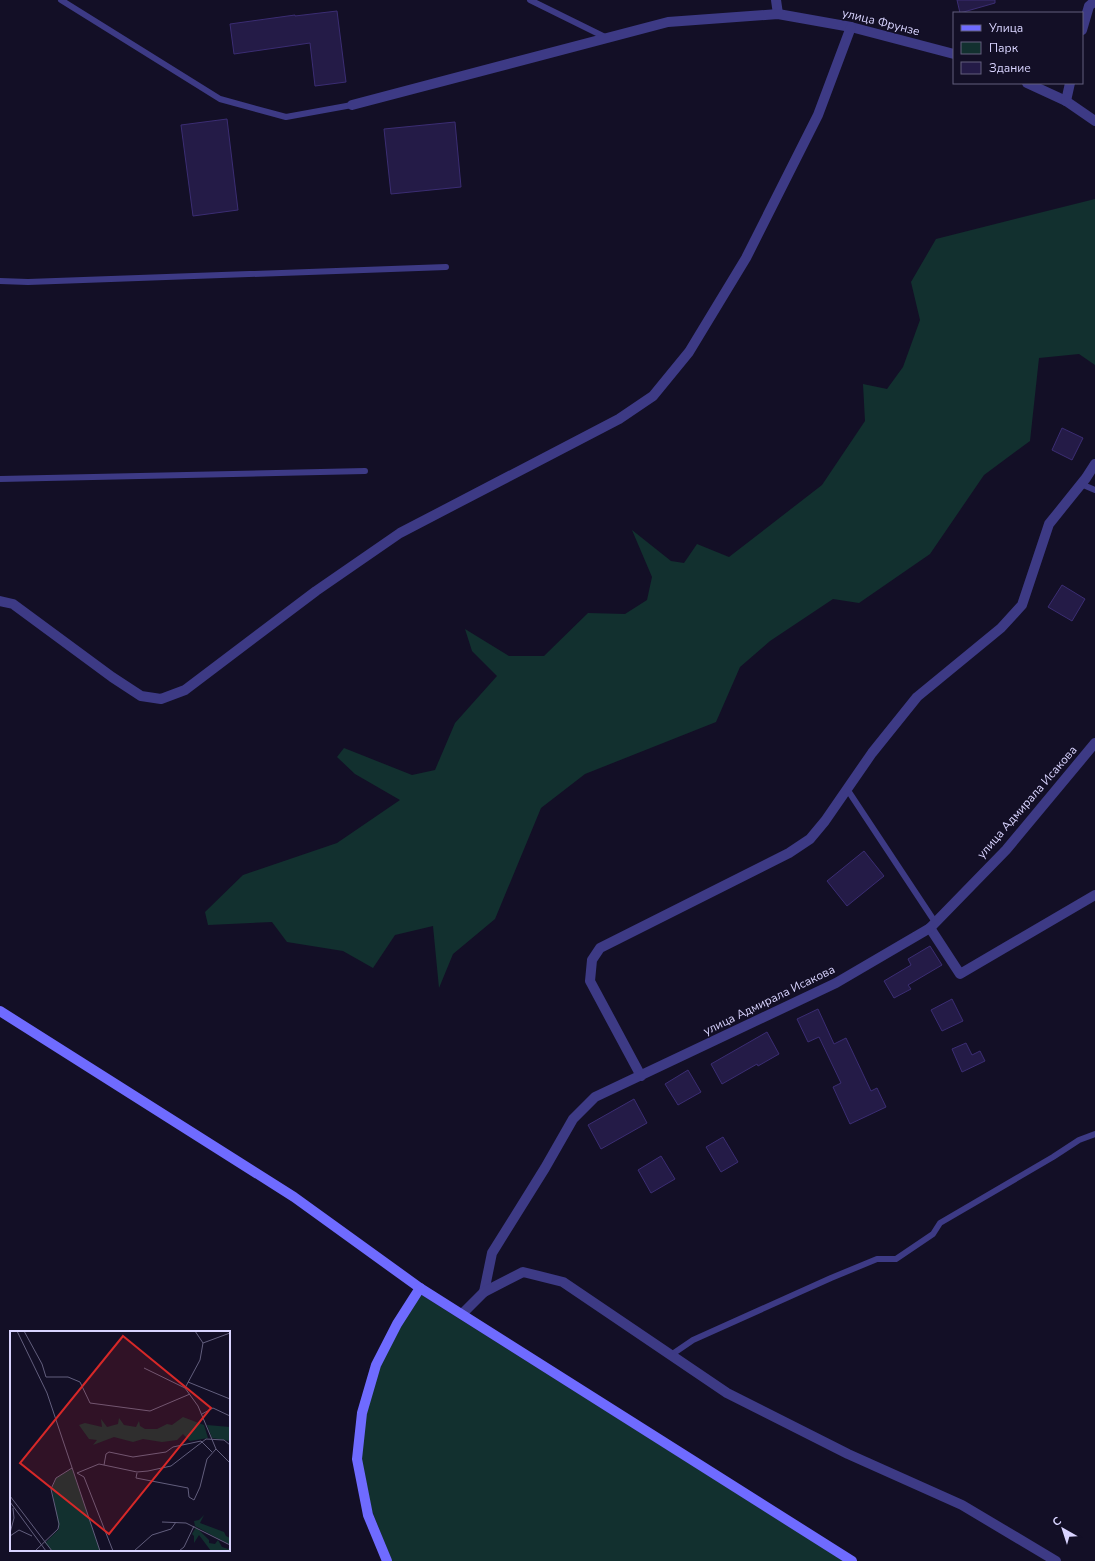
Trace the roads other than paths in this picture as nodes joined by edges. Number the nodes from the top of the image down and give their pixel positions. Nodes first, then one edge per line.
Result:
1 (61, 0) edge
2 (530, 0) edge
3 (776, 0) edge
4 (1095, 1) edge
5 (778, 14) junction
6 (851, 27) junction
7 (1083, 27) edge
8 (607, 38) junction
9 (953, 54) edge
10 (1029, 84) edge
11 (1070, 84) edge
12 (1066, 101) junction
13 (352, 105) joint
14 (1095, 120) edge
15 (446, 267) dead end
16 (0, 281) edge
17 (1095, 464) edge
18 (365, 472) dead end
19 (0, 479) edge
20 (1081, 484) junction
21 (1095, 490) edge
22 (0, 601) edge
23 (1095, 743) edge
24 (847, 790) junction
25 (1095, 895) edge
26 (933, 925) junction
27 (0, 1011) edge
28 (641, 1076) junction
29 (1095, 1134) edge
30 (420, 1288) junction
31 (484, 1292) junction
32 (462, 1314) junction
33 (671, 1355) junction
34 (387, 1561) edge
35 (852, 1561) edge
36 (1056, 1561) edge

1 - 13 lane
2 - 8 lane
3 - 5 street
4 - 7 street
5 - 6 street, улица Фрунзе
5 - 8 street, улица Фрунзе
6 - 9 street, улица Фрунзе
6 - 22 street
8 - 13 street, улица Фрунзе
10 - 12 street
11 - 12 street
12 - 14 street
15 - 16 lane
17 - 20 street
18 - 19 lane
20 - 21 lane
20 - 24 street
23 - 26 street, улица Адмирала Исакова
24 - 26 lane
24 - 28 street
25 - 26 street
26 - 28 street, улица Адмирала Исакова
27 - 30 main road
28 - 31 street, улица Адмирала Исакова
29 - 33 lane
30 - 32 main road
30 - 34 main road
31 - 32 street
31 - 33 street
32 - 35 main road
33 - 36 street

